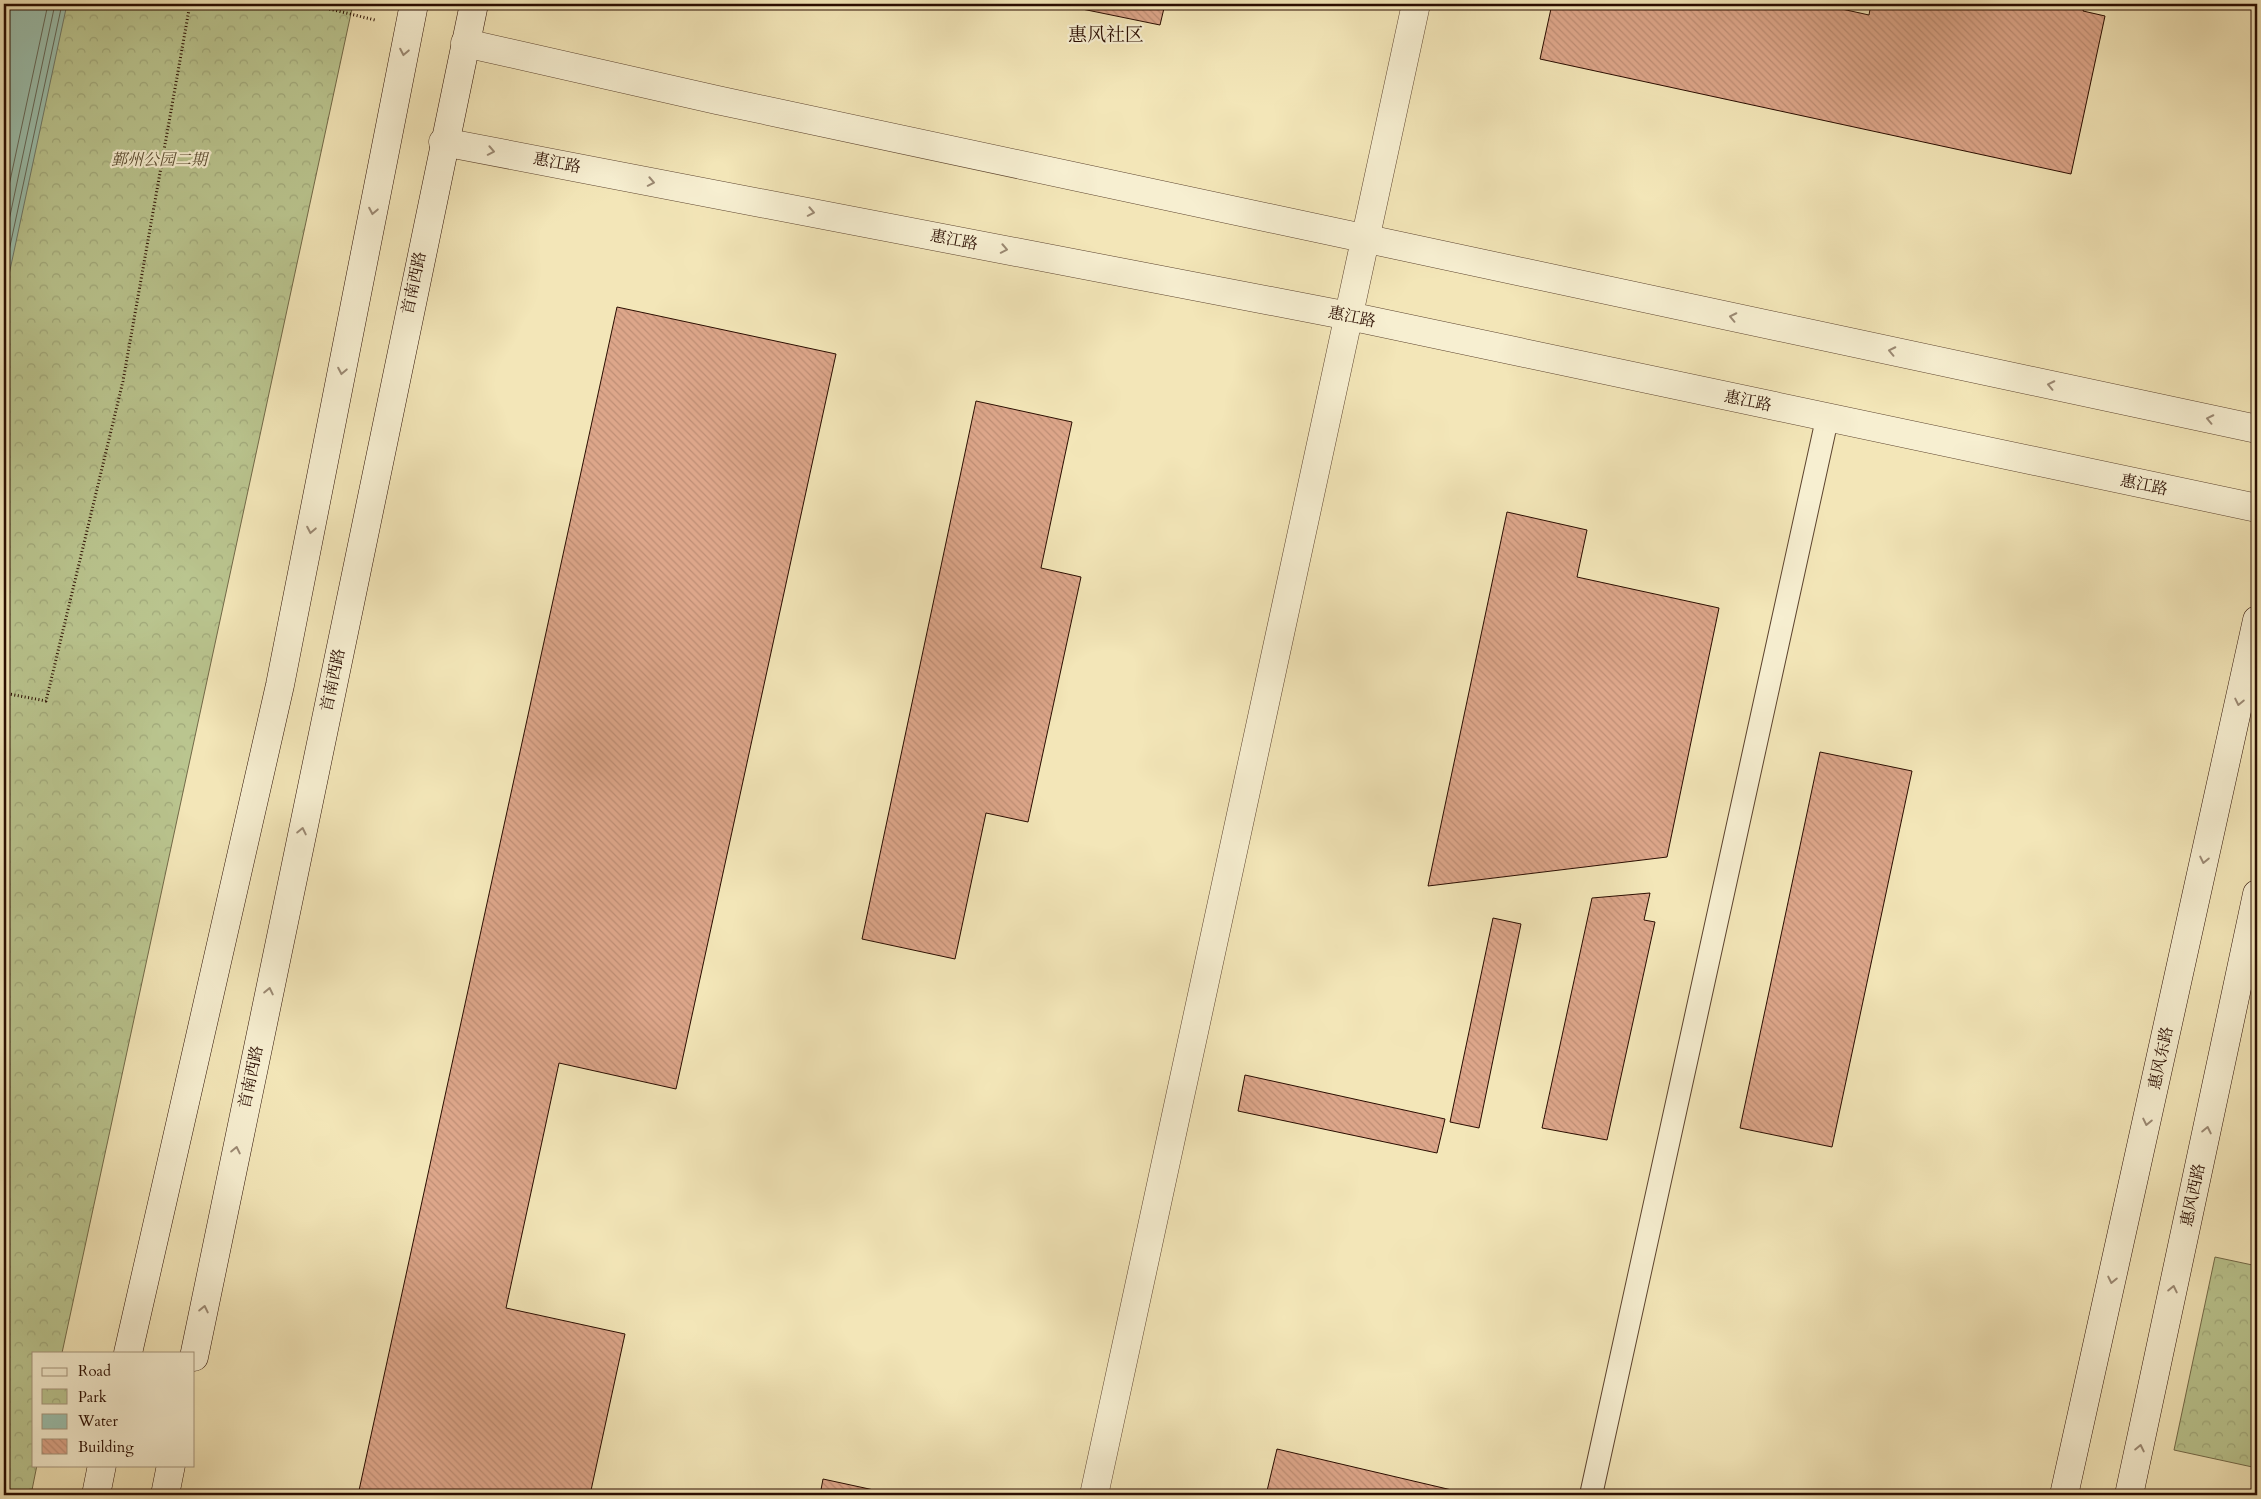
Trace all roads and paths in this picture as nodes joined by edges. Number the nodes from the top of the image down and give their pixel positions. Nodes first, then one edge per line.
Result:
1 (190, 4) edge
2 (414, 4) edge
3 (474, 4) edge
4 (1416, 4) edge
5 (465, 43) junction
6 (444, 142) junction
7 (1366, 239) junction
8 (1349, 316) junction
9 (1828, 418) junction
10 (2257, 429) edge
11 (2257, 508) edge
12 (2257, 620) edge
13 (4, 693) edge
14 (2257, 894) edge
15 (128, 1352) edge
16 (195, 1352) edge
17 (102, 1466) edge
18 (172, 1466) edge
19 (96, 1495) edge
20 (165, 1495) edge
21 (1094, 1495) edge
22 (1591, 1495) edge
23 (2064, 1495) edge
24 (2129, 1495) edge

1 - 13 path
2 -> 15 street
3 - 5 street, 首南西路
4 - 7 street
5 - 6 street, 首南西路
5 - 7 street
6 -> 8 street, 惠江路
16 -> 6 street, 首南西路
7 - 8 street
10 -> 7 street
8 - 9 street, 惠江路
8 - 21 street
9 - 11 street, 惠江路
9 - 22 lane
12 -> 23 street, 惠风东路
24 -> 14 street, 惠风西路
17 - 19 street
18 - 20 street

